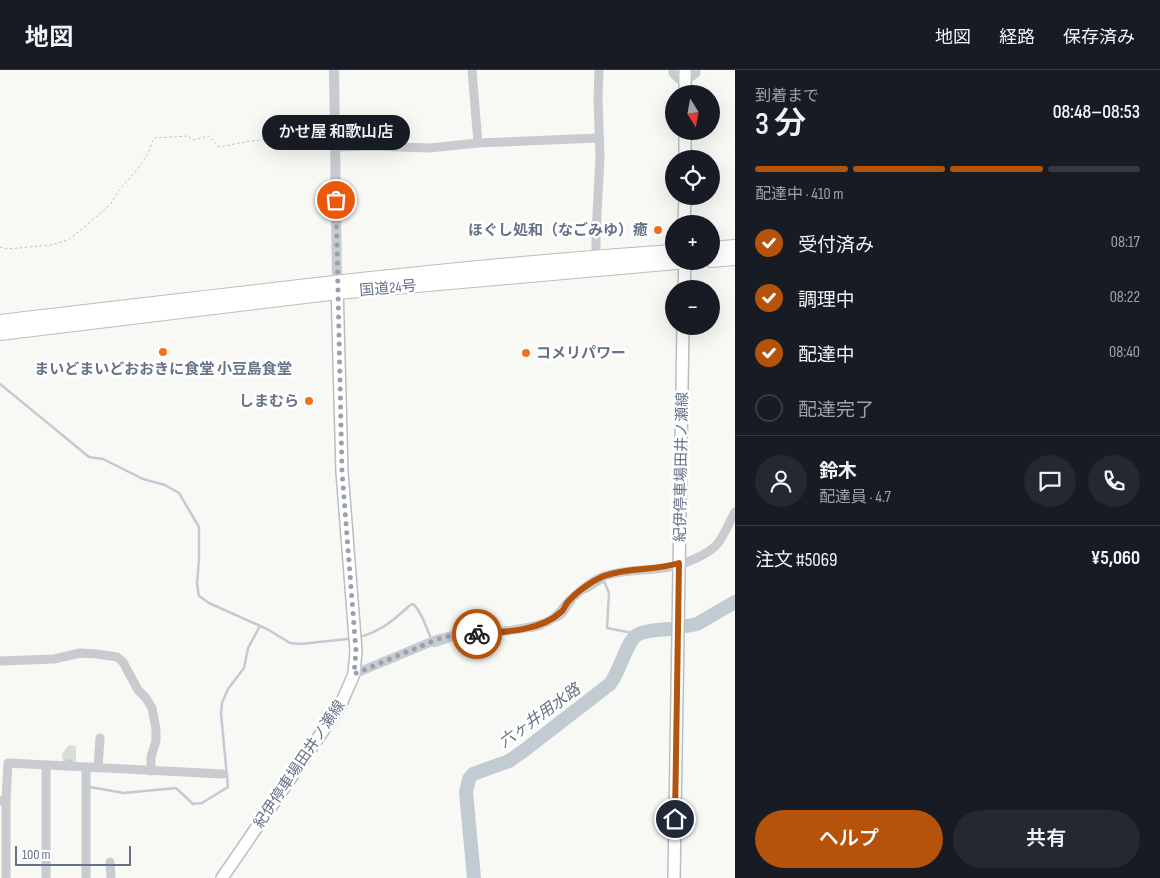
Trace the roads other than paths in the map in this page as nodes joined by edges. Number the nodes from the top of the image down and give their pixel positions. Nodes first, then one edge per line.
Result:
1 (334, 70) edge
2 (472, 70) edge
3 (599, 70) edge
4 (673, 70) edge
5 (696, 70) edge
6 (685, 75) edge
7 (598, 138) junction
8 (478, 143) junction
9 (335, 147) junction
10 (735, 247) edge
11 (720, 248) edge
12 (665, 253) edge
13 (596, 257) junction
14 (735, 258) edge
15 (720, 259) edge
16 (665, 263) edge
17 (337, 287) junction
18 (0, 322) edge
19 (0, 333) edge
20 (683, 335) edge
21 (735, 512) edge
22 (679, 563) junction
23 (0, 661) edge
24 (354, 674) junction
25 (100, 738) dead end
26 (46, 765) junction
27 (86, 768) junction
28 (98, 768) junction
29 (151, 771) junction
30 (224, 774) dead end
31 (3, 801) edge
32 (110, 862) dead end
33 (6, 878) edge
34 (46, 878) edge
35 (86, 878) edge
36 (111, 878) edge
37 (222, 878) edge
38 (674, 878) edge

1 - 9 street
2 - 8 street
3 - 7 street
4 - 6 street
5 - 6 street
7 - 8 street
7 - 13 street
8 - 9 street
9 - 17 street
10 - 11 highway
12 - 13 highway, 国道24号
13 - 17 highway, 国道24号
14 - 15 highway
16 - 17 highway, 国道24号
17 - 18 highway, 国道24号
17 - 19 highway, 国道24号
17 - 24 main road, 紀伊停車場田井ノ瀬線
20 - 22 main road, 紀伊停車場田井ノ瀬線
21 - 22 street
22 - 24 street
22 - 38 main road, 紀伊停車場田井ノ瀬線
23 - 29 street
24 - 37 main road, 紀伊停車場田井ノ瀬線
25 - 28 street
26 - 27 street
26 - 31 street
26 - 34 street
27 - 28 street
27 - 35 street
28 - 29 street
29 - 30 street
31 - 33 street
32 - 36 street

